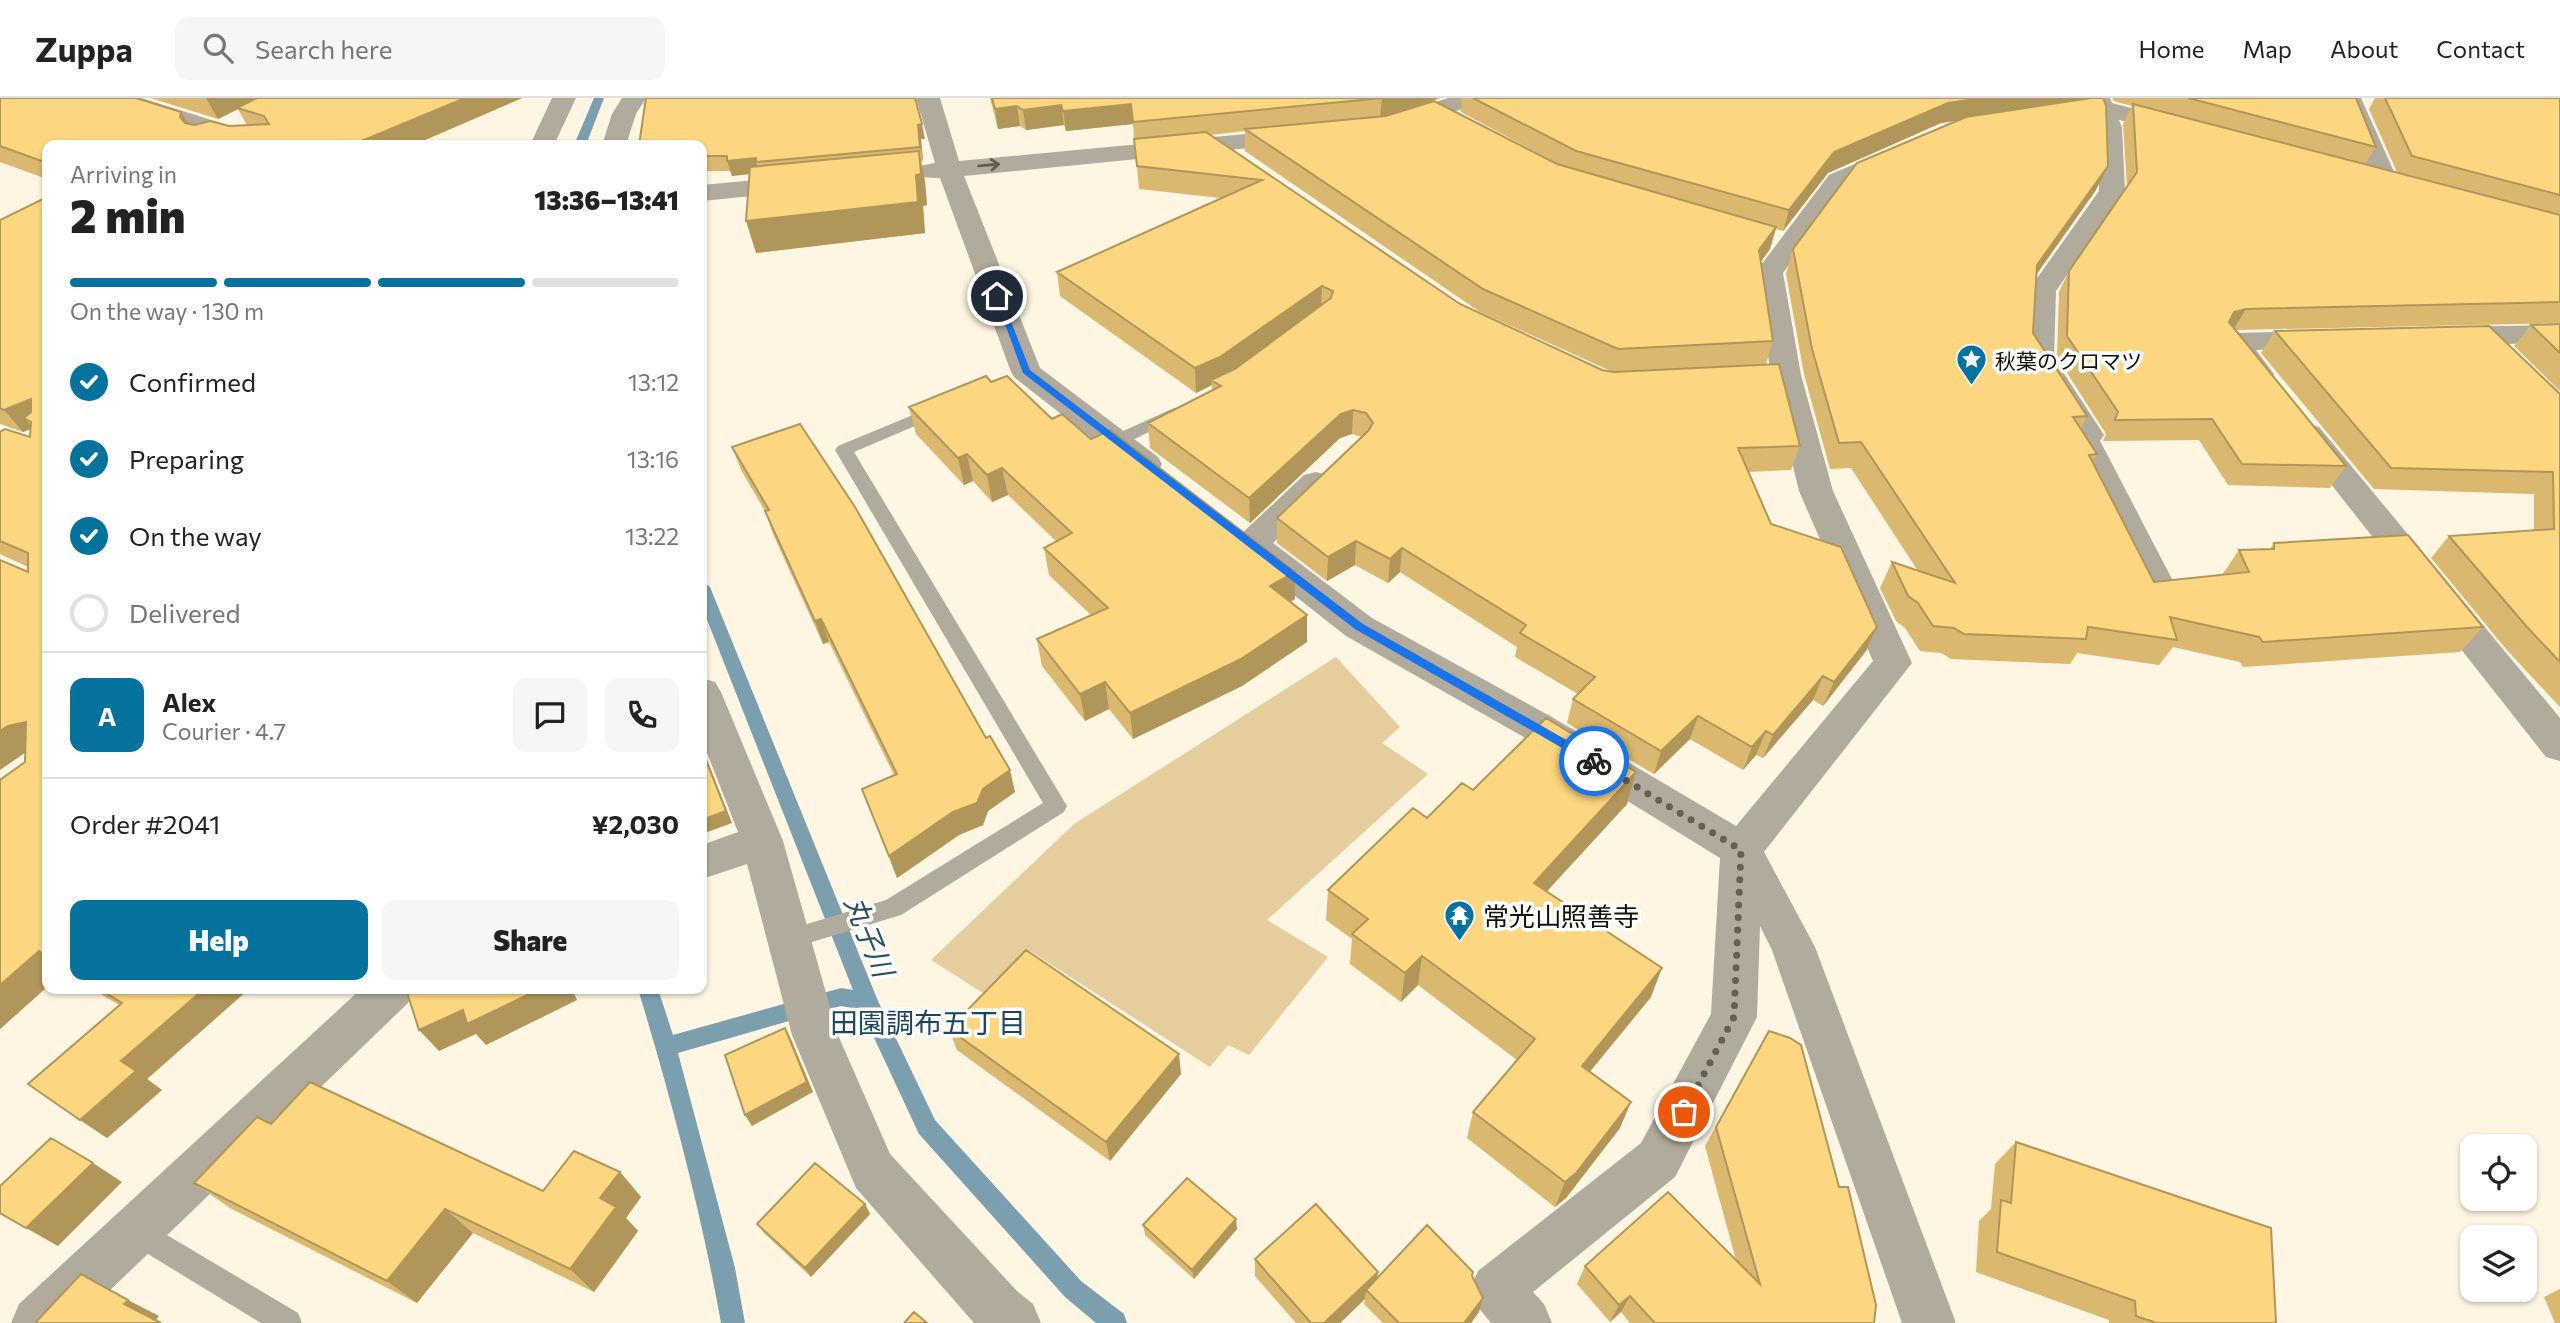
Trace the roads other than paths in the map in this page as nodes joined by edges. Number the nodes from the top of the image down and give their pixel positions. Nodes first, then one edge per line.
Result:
1 (116, 98) edge
2 (564, 98) edge
3 (634, 98) edge
4 (928, 98) edge
5 (1472, 98) edge
6 (2358, 99) edge
7 (2100, 103) edge
8 (1434, 111) junction
9 (254, 114) edge
10 (2026, 120) edge
11 (1371, 129) edge
12 (1469, 129) edge
13 (220, 130) junction
14 (1318, 134) edge
15 (2211, 136) edge
16 (199, 140) edge
17 (251, 140) edge
18 (544, 140) edge
19 (616, 140) edge
20 (1925, 142) edge
21 (1213, 144) junction
22 (1247, 167) edge
23 (949, 169) junction
24 (2345, 172) edge
25 (894, 174) edge
26 (825, 181) edge
27 (707, 193) edge
28 (2560, 334) edge
29 (2483, 336) junction
30 (2413, 337) edge
31 (2344, 339) edge
32 (2512, 364) edge
33 (953, 403) edge
34 (1191, 405) edge
35 (2088, 435) joint
36 (1116, 440) junction
37 (1335, 465) edge
38 (1168, 480) edge
39 (1220, 520) edge
40 (1251, 544) junction
41 (2163, 581) edge
42 (707, 704) edge
43 (2559, 743) edge
44 (762, 841) junction
45 (1741, 850) junction
46 (707, 860) edge
47 (794, 960) junction
48 (387, 994) edge
49 (135, 1230) junction
50 (38, 1323) edge
51 (288, 1323) edge
52 (1014, 1323) edge
53 (1525, 1323) edge
54 (1929, 1323) edge

1 - 13 street
2 - 18 street
3 - 19 street
4 - 23 street
5 - 8 street
6 - 24 street
7 - 10 street
7 - 15 street
7 - 35 street
8 - 11 street
8 - 12 street
9 - 13 street
13 - 16 street
13 - 17 street
14 - 21 street
20 - 45 street
21 - 22 street
23 -> 21 street
23 - 25 street
23 - 36 street
26 - 27 street
28 - 29 street
29 - 30 street
29 - 32 street
31 - 43 street
33 - 47 lane
34 - 36 lane
35 - 41 lane
36 - 38 street
37 - 40 street
39 - 40 street
40 - 45 street
42 - 44 street
44 - 46 street
44 - 47 street
45 - 53 street
45 - 54 street
47 - 52 street
48 - 49 street
49 - 50 street
49 - 51 lane

